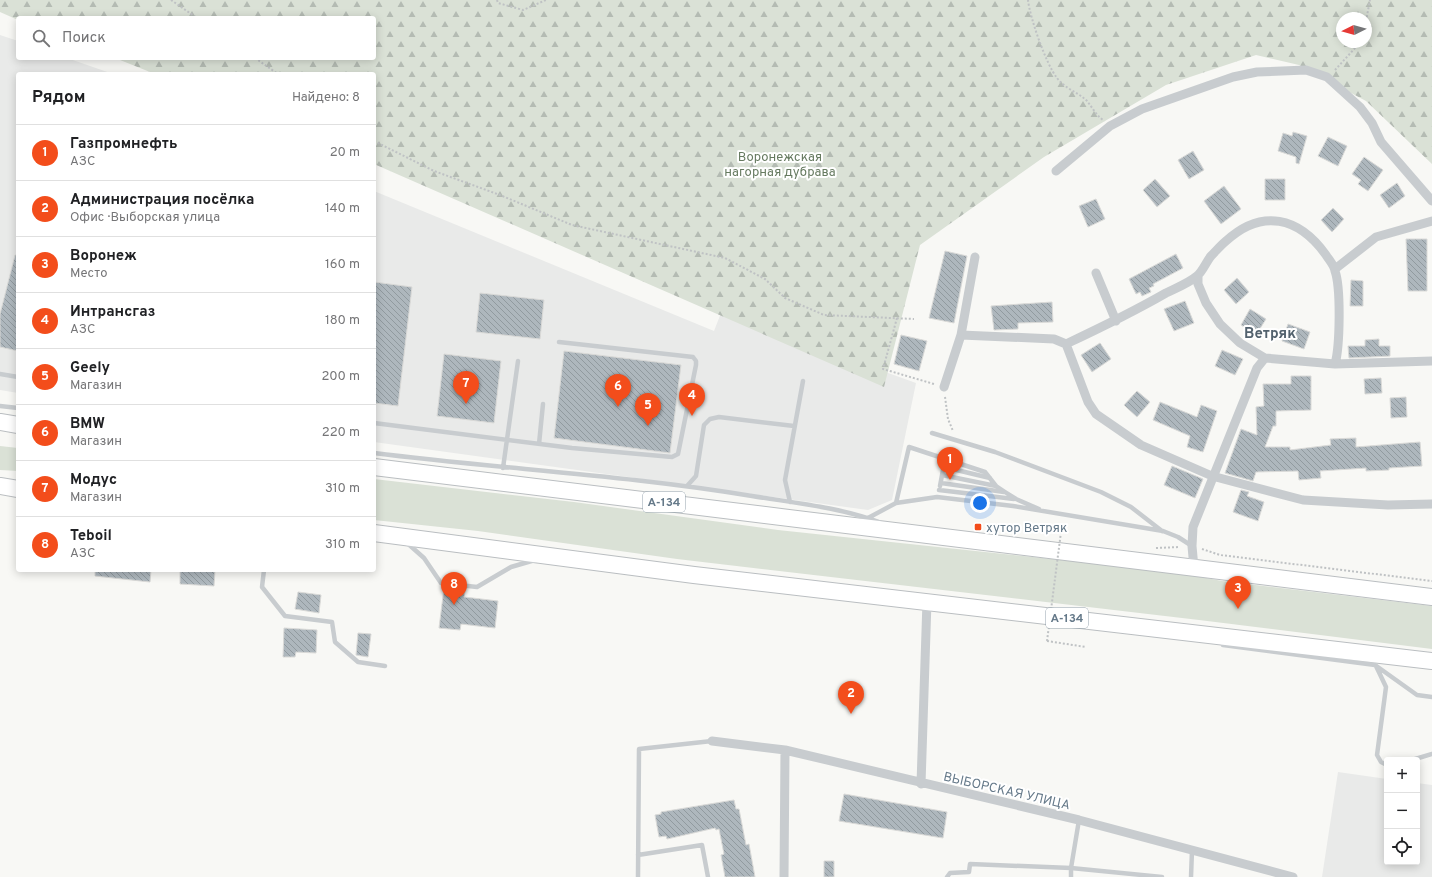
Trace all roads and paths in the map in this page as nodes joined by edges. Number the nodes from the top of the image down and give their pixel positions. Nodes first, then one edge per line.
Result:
1 (172, 0) edge
2 (497, 0) edge
3 (546, 0) edge
4 (1028, 0) edge
5 (1370, 0) edge
6 (1368, 12) edge
7 (194, 16) edge
8 (1355, 48) edge
9 (258, 60) edge
10 (275, 72) edge
11 (1327, 78) junction
12 (1110, 126) junction
13 (376, 142) edge
14 (1056, 171) dead end
15 (1432, 201) edge
16 (1432, 221) edge
17 (975, 257) dead end
18 (1335, 269) junction
19 (1096, 273) dead end
20 (1198, 275) junction
21 (896, 318) junction
22 (914, 319) dead end
23 (1116, 321) junction
24 (961, 335) junction
25 (559, 342) dead end
26 (1066, 344) junction
27 (1265, 358) junction
28 (518, 361) dead end
29 (1432, 361) edge
30 (1335, 364) junction
31 (0, 374) edge
32 (16, 377) edge
33 (803, 381) dead end
34 (944, 387) junction
35 (543, 404) dead end
36 (0, 406) edge
37 (16, 408) edge
38 (0, 422) edge
39 (376, 423) edge
40 (16, 425) edge
41 (794, 426) junction
42 (932, 433) dead end
43 (507, 440) junction
44 (953, 440) junction
45 (539, 444) junction
46 (376, 454) edge
47 (945, 459) junction
48 (376, 467) edge
49 (944, 467) junction
50 (503, 468) junction
51 (942, 475) junction
52 (1212, 476) junction
53 (990, 478) junction
54 (941, 483) junction
55 (0, 486) edge
56 (687, 486) junction
57 (996, 486) junction
58 (16, 489) edge
59 (939, 490) junction
60 (1005, 492) junction
61 (938, 497) junction
62 (1016, 499) junction
63 (790, 502) junction
64 (896, 503) junction
65 (1432, 504) edge
66 (1046, 512) junction
67 (868, 518) junction
68 (1163, 532) junction
69 (376, 533) edge
70 (907, 533) junction
71 (1029, 534) dead end
72 (400, 537) junction
73 (1192, 546) junction
74 (549, 556) junction
75 (1194, 568) junction
76 (264, 572) edge
77 (1432, 581) edge
78 (1432, 597) edge
79 (927, 601) junction
80 (1165, 629) junction
81 (1203, 640) dead end
82 (1215, 644) dead end
83 (1086, 647) dead end
84 (1432, 661) edge
85 (1375, 665) junction
86 (385, 666) dead end
87 (1432, 696) edge
88 (712, 741) joint
89 (785, 750) junction
90 (1432, 754) edge
91 (1420, 758) edge
92 (1384, 764) edge
93 (921, 784) junction
94 (1079, 820) junction
95 (1192, 850) junction
96 (638, 855) junction
97 (1071, 868) junction
98 (638, 877) edge
99 (708, 877) edge
100 (784, 877) edge
101 (947, 877) edge
102 (1071, 877) edge
103 (1162, 877) edge
104 (1191, 877) edge
105 (1293, 877) edge

1 - 7 path
2 - 3 path
4 - 12 path
5 - 6 path
8 - 11 path
9 - 10 path
11 - 12 street
11 - 15 street
12 - 14 street
13 - 21 path
16 - 18 street
17 - 24 street
18 - 20 street
18 - 30 street
19 - 23 street
20 - 23 street
20 - 27 street
21 - 22 path
21 - 34 path
23 - 26 street
24 - 26 street
24 - 34 street
25 - 45 lane
26 - 52 street
27 - 30 street
27 - 52 street
28 - 43 lane
29 - 30 street
31 - 32 lane
33 - 41 lane
34 - 44 path
35 - 45 lane
36 - 37 lane
38 - 40 highway
39 - 43 lane
41 - 56 lane
41 - 63 lane
42 - 44 lane
43 - 45 lane
43 - 50 lane
44 - 68 lane
46 - 50 lane
47 - 49 lane
47 - 53 lane
47 - 64 lane
48 - 70 highway, А-134
49 - 51 lane
49 - 53 lane
50 - 56 lane
51 - 54 lane
51 - 57 lane
52 - 65 street
52 - 73 street
53 - 57 lane
54 - 59 lane
54 - 60 lane
55 - 58 highway
56 - 63 lane
57 - 60 lane
59 - 61 lane
59 - 62 lane
60 - 62 lane
61 - 64 lane
61 - 66 lane
62 - 66 lane
63 - 67 lane
64 - 67 lane
66 - 68 lane
67 - 70 lane
68 - 73 lane
69 - 72 highway, А-134
70 - 75 highway, А-134
71 - 83 path, bridge
72 - 74 highway, А-134
72 - 74 lane
73 - 75 street
73 - 77 path
74 - 79 highway, А-134
75 - 78 highway, А-134
76 - 86 lane
79 - 80 highway, А-134
79 - 93 street
80 - 81 lane
80 - 84 highway, А-134
82 - 85 lane
85 - 87 lane
85 - 92 lane
88 - 89 street, ВЫБОРСКАЯ УЛИЦА
88 - 96 lane
89 - 93 street, ВЫБОРСКАЯ УЛИЦА
89 - 100 street
90 - 91 lane
93 - 94 street, ВЫБОРСКАЯ УЛИЦА
94 - 95 street, ВЫБОРСКАЯ УЛИЦА
94 - 97 lane
95 - 104 lane
95 - 105 street, ВЫБОРСКАЯ УЛИЦА
96 - 98 lane
96 - 99 lane
97 - 101 lane
97 - 102 lane
97 - 103 lane

